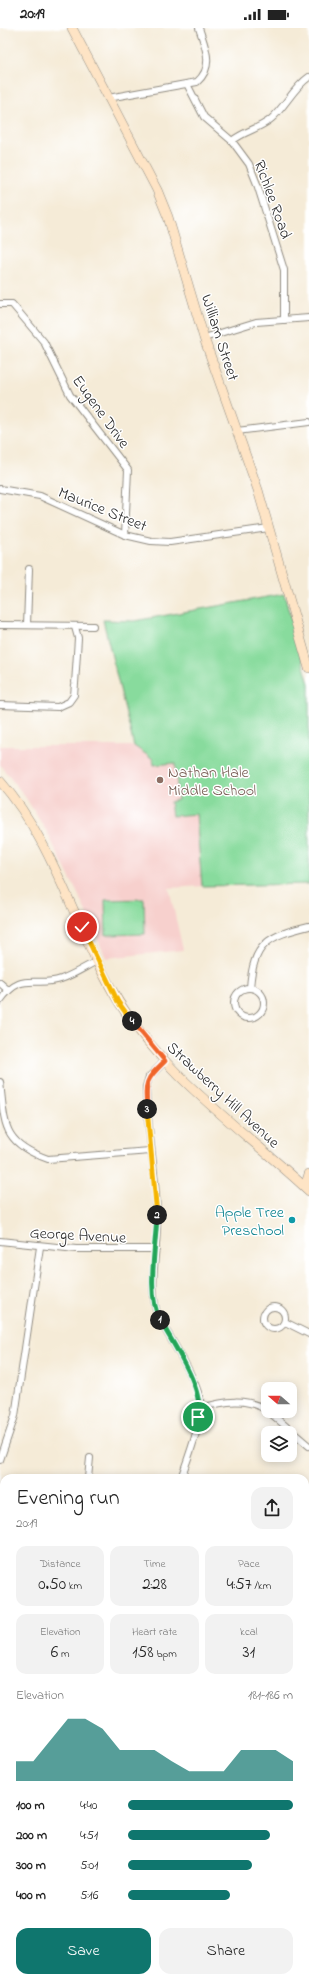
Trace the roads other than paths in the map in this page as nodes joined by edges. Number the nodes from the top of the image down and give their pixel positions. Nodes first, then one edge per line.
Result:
1 (72, 28) edge
2 (199, 28) edge
3 (309, 78) edge
4 (187, 84) junction
5 (108, 98) junction
6 (232, 141) junction
7 (0, 304) edge
8 (309, 318) edge
9 (284, 320) junction
10 (204, 338) junction
11 (309, 422) edge
12 (237, 431) junction
13 (0, 489) edge
14 (269, 528) junction
15 (125, 535) junction
16 (29, 569) dead end
17 (0, 625) edge
18 (27, 625) junction
19 (93, 626) dead end
20 (75, 627) junction
21 (309, 668) edge
22 (0, 705) edge
23 (0, 781) edge
24 (309, 926) edge
25 (97, 961) junction
26 (0, 983) edge
27 (250, 988) junction
28 (8, 990) junction
29 (0, 1001) edge
30 (165, 1061) junction
31 (0, 1082) edge
32 (150, 1150) junction
33 (309, 1174) edge
34 (307, 1189) edge
35 (0, 1241) edge
36 (40, 1247) junction
37 (156, 1249) junction
38 (285, 1322) dead end
39 (309, 1334) edge
40 (261, 1407) edge
41 (201, 1408) junction
42 (276, 1418) edge
43 (309, 1446) edge
44 (90, 1458) dead end
45 (0, 1460) edge
46 (88, 1474) edge
47 (182, 1474) edge

1 - 5 street, William Street
2 - 4 street
3 - 6 street
4 - 5 street
4 - 6 street, Richlee Road
5 - 10 street, William Street
6 - 9 street, Richlee Road
7 - 15 street, Eugene Drive
8 - 9 street
9 - 10 street
10 - 12 street, William Street
11 - 12 street
12 - 14 street, William Street
13 - 15 street, Maurice Street
14 - 15 street, Maurice Street
14 - 21 street, William Street
16 - 18 street
17 - 18 street
18 - 20 street
19 - 20 street
20 - 22 street
23 - 25 street, Strawberry Hill Avenue
24 - 27 street
25 - 28 street
25 - 30 street, Strawberry Hill Avenue
26 - 28 street
27 - 27 street
28 - 29 street
30 - 32 street
30 - 34 street, Strawberry Hill Avenue
31 - 32 street
32 - 37 street
33 - 34 street
35 - 36 street, George Avenue
36 - 37 street, George Avenue
36 - 45 street
37 - 41 street
38 - 39 street
40 - 41 street
41 - 47 street
42 - 43 street
44 - 46 street

